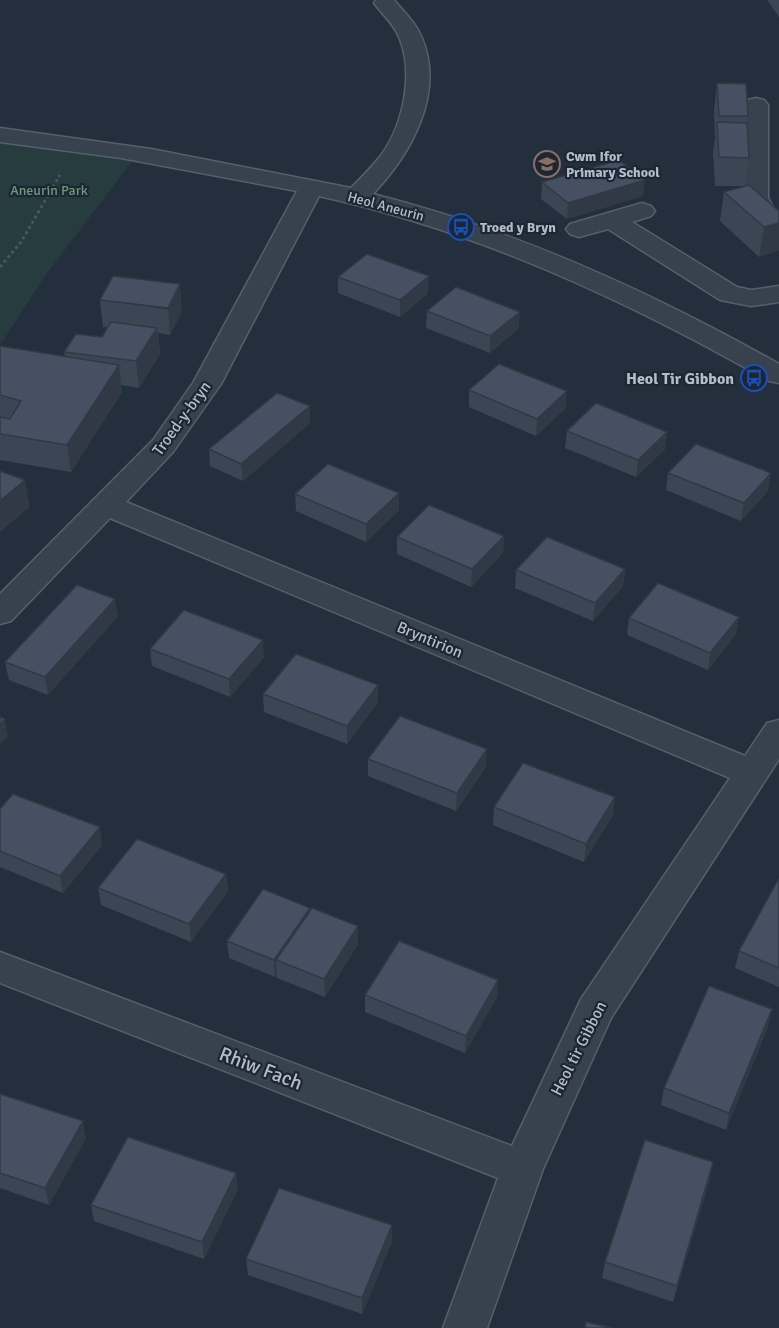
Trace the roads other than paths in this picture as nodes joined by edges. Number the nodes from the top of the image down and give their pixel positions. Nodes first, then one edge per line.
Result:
1 (385, 3) dead end
2 (756, 105) dead end
3 (0, 135) edge
4 (312, 186) junction
5 (356, 197) junction
6 (642, 211) dead end
7 (612, 220) junction
8 (579, 229) dead end
9 (779, 233) edge
10 (779, 294) edge
11 (779, 375) edge
12 (107, 505) junction
13 (0, 613) edge
14 (779, 732) edge
15 (753, 773) junction
16 (0, 967) edge
17 (522, 1169) junction
18 (465, 1328) edge

1 - 5 street
2 - 9 street
3 - 4 street, Heol Aneurin
4 - 5 street, Heol Aneurin
4 - 12 street, Troed-y-bryn
5 - 11 street, Heol Aneurin
6 - 7 street
7 - 8 street
7 - 10 street
12 - 13 street, Troed-y-bryn
12 - 15 street, Bryntirion
14 - 15 street, Heol tir Gibbon
15 - 17 street, Heol tir Gibbon
16 - 17 street, Rhiw Fach
17 - 18 street, Heol tir Gibbon

